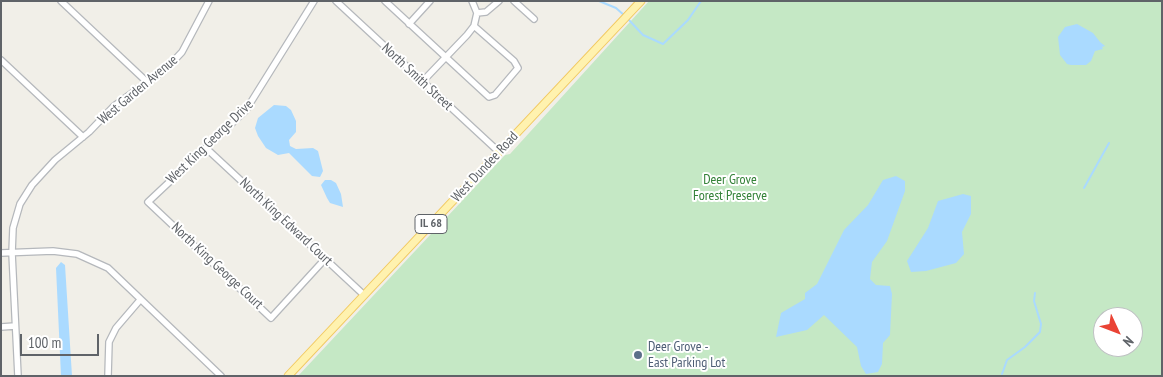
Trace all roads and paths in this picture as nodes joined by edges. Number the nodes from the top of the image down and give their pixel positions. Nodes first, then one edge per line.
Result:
1 (61, 1) edge
2 (209, 1) edge
3 (314, 1) edge
4 (336, 1) edge
5 (385, 1) edge
6 (430, 1) edge
7 (472, 1) edge
8 (499, 1) edge
9 (514, 1) edge
10 (641, 1) edge
11 (477, 13) junction
12 (534, 20) dead end
13 (409, 24) junction
14 (474, 26) junction
15 (444, 58) junction
16 (1, 60) edge
17 (147, 82) junction
18 (422, 82) junction
19 (83, 137) junction
20 (207, 149) junction
21 (499, 152) junction
22 (148, 202) joint
23 (1, 253) edge
24 (12, 253) junction
25 (325, 259) junction
26 (364, 296) junction
27 (140, 300) junction
28 (15, 326) junction
29 (1, 327) edge
30 (18, 376) edge
31 (108, 376) edge
32 (221, 376) edge
33 (288, 376) edge

1 - 17 street
2 - 17 street, West Garden Avenue
3 - 20 street, West King George Drive
4 - 18 street, North Smith Street
5 - 13 street
6 - 13 street
7 - 11 street
8 - 11 street
9 - 12 street
10 - 21 main road, West Dundee Road / IL 68
11 - 14 street
13 - 15 street
14 - 15 street
14 - 15 street
15 - 18 street
16 - 19 street
17 - 19 street, West Garden Avenue
18 - 21 street, North Smith Street
19 - 24 street, West Garden Avenue
20 - 22 street, West King George Drive
20 - 25 street, North King Edward Court
21 - 26 main road, West Dundee Road / IL 68
22 - 25 street, North King George Court
23 - 24 street
24 - 27 street
24 - 28 street, West Garden Avenue
25 - 26 street, North King Edward Court
26 - 33 main road, West Dundee Road / IL 68
27 - 31 street
27 - 32 street
28 - 29 street
28 - 30 street, West Garden Avenue

